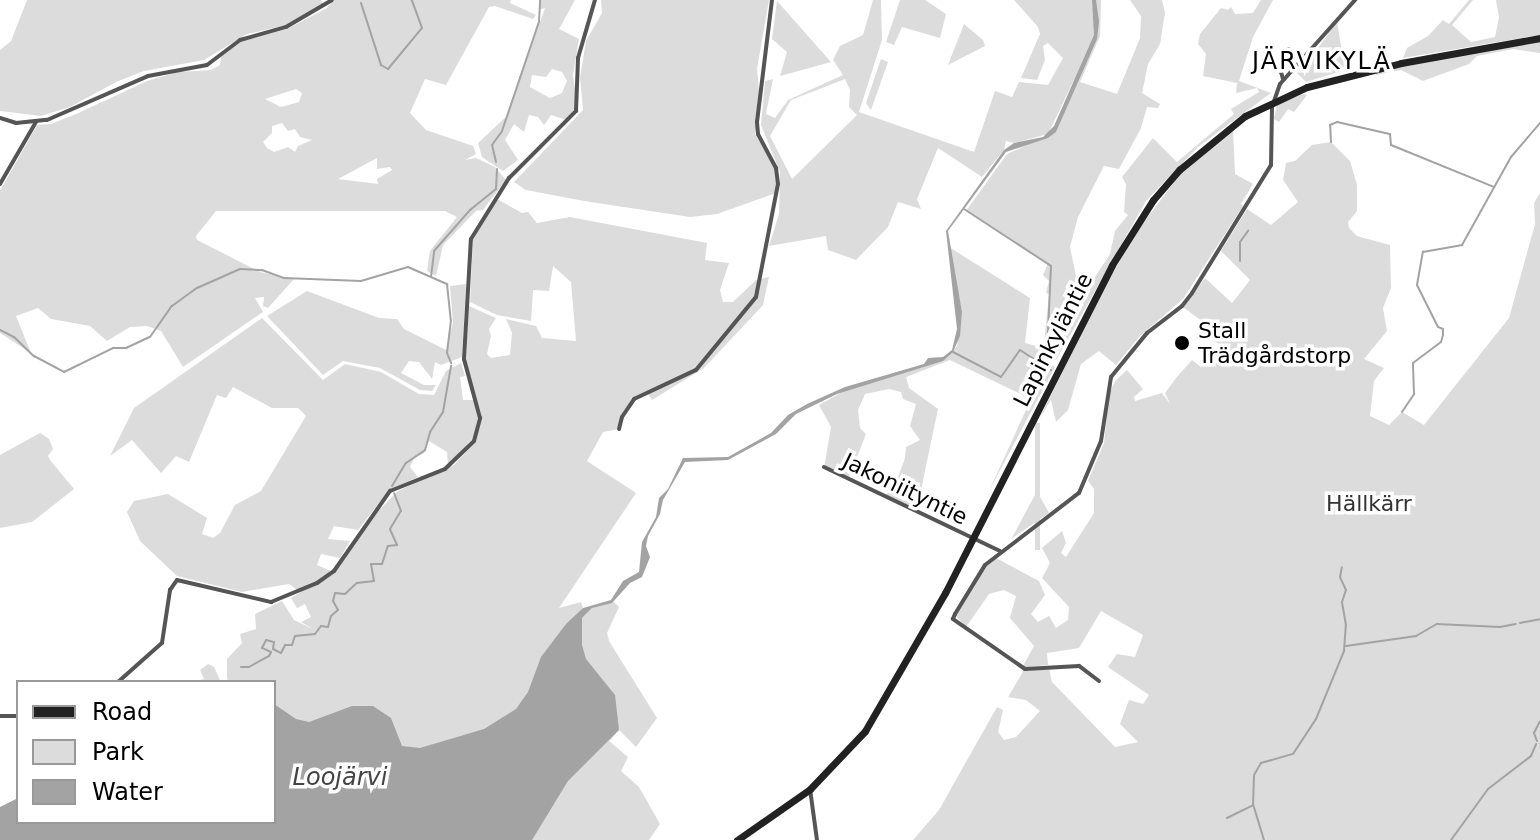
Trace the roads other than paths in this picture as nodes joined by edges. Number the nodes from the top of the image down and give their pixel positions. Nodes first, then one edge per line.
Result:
1 (332, 0) edge
2 (595, 0) edge
3 (772, 0) edge
4 (1355, 0) edge
5 (1540, 38) edge
6 (1289, 49) dead end
7 (1283, 79) junction
8 (1273, 101) junction
9 (0, 118) edge
10 (36, 122) junction
11 (0, 184) edge
12 (619, 429) dead end
13 (824, 467) dead end
14 (972, 540) junction
15 (1000, 551) junction
16 (120, 680) edge
17 (1099, 681) dead end
18 (810, 789) junction
19 (737, 840) edge
20 (817, 840) edge

1 - 10 street
2 - 16 street
3 - 12 street
4 - 7 street
5 - 8 main road, Lapinkyläntie
6 - 7 street
7 - 8 street
8 - 14 main road, Lapinkyläntie
8 - 15 street
9 - 10 street
10 - 11 street
13 - 14 street, Jakoniityntie
14 - 15 street, Jakoniityntie
14 - 18 main road, Lapinkyläntie
15 - 17 street
18 - 19 main road, Lapinkyläntie
18 - 20 street

